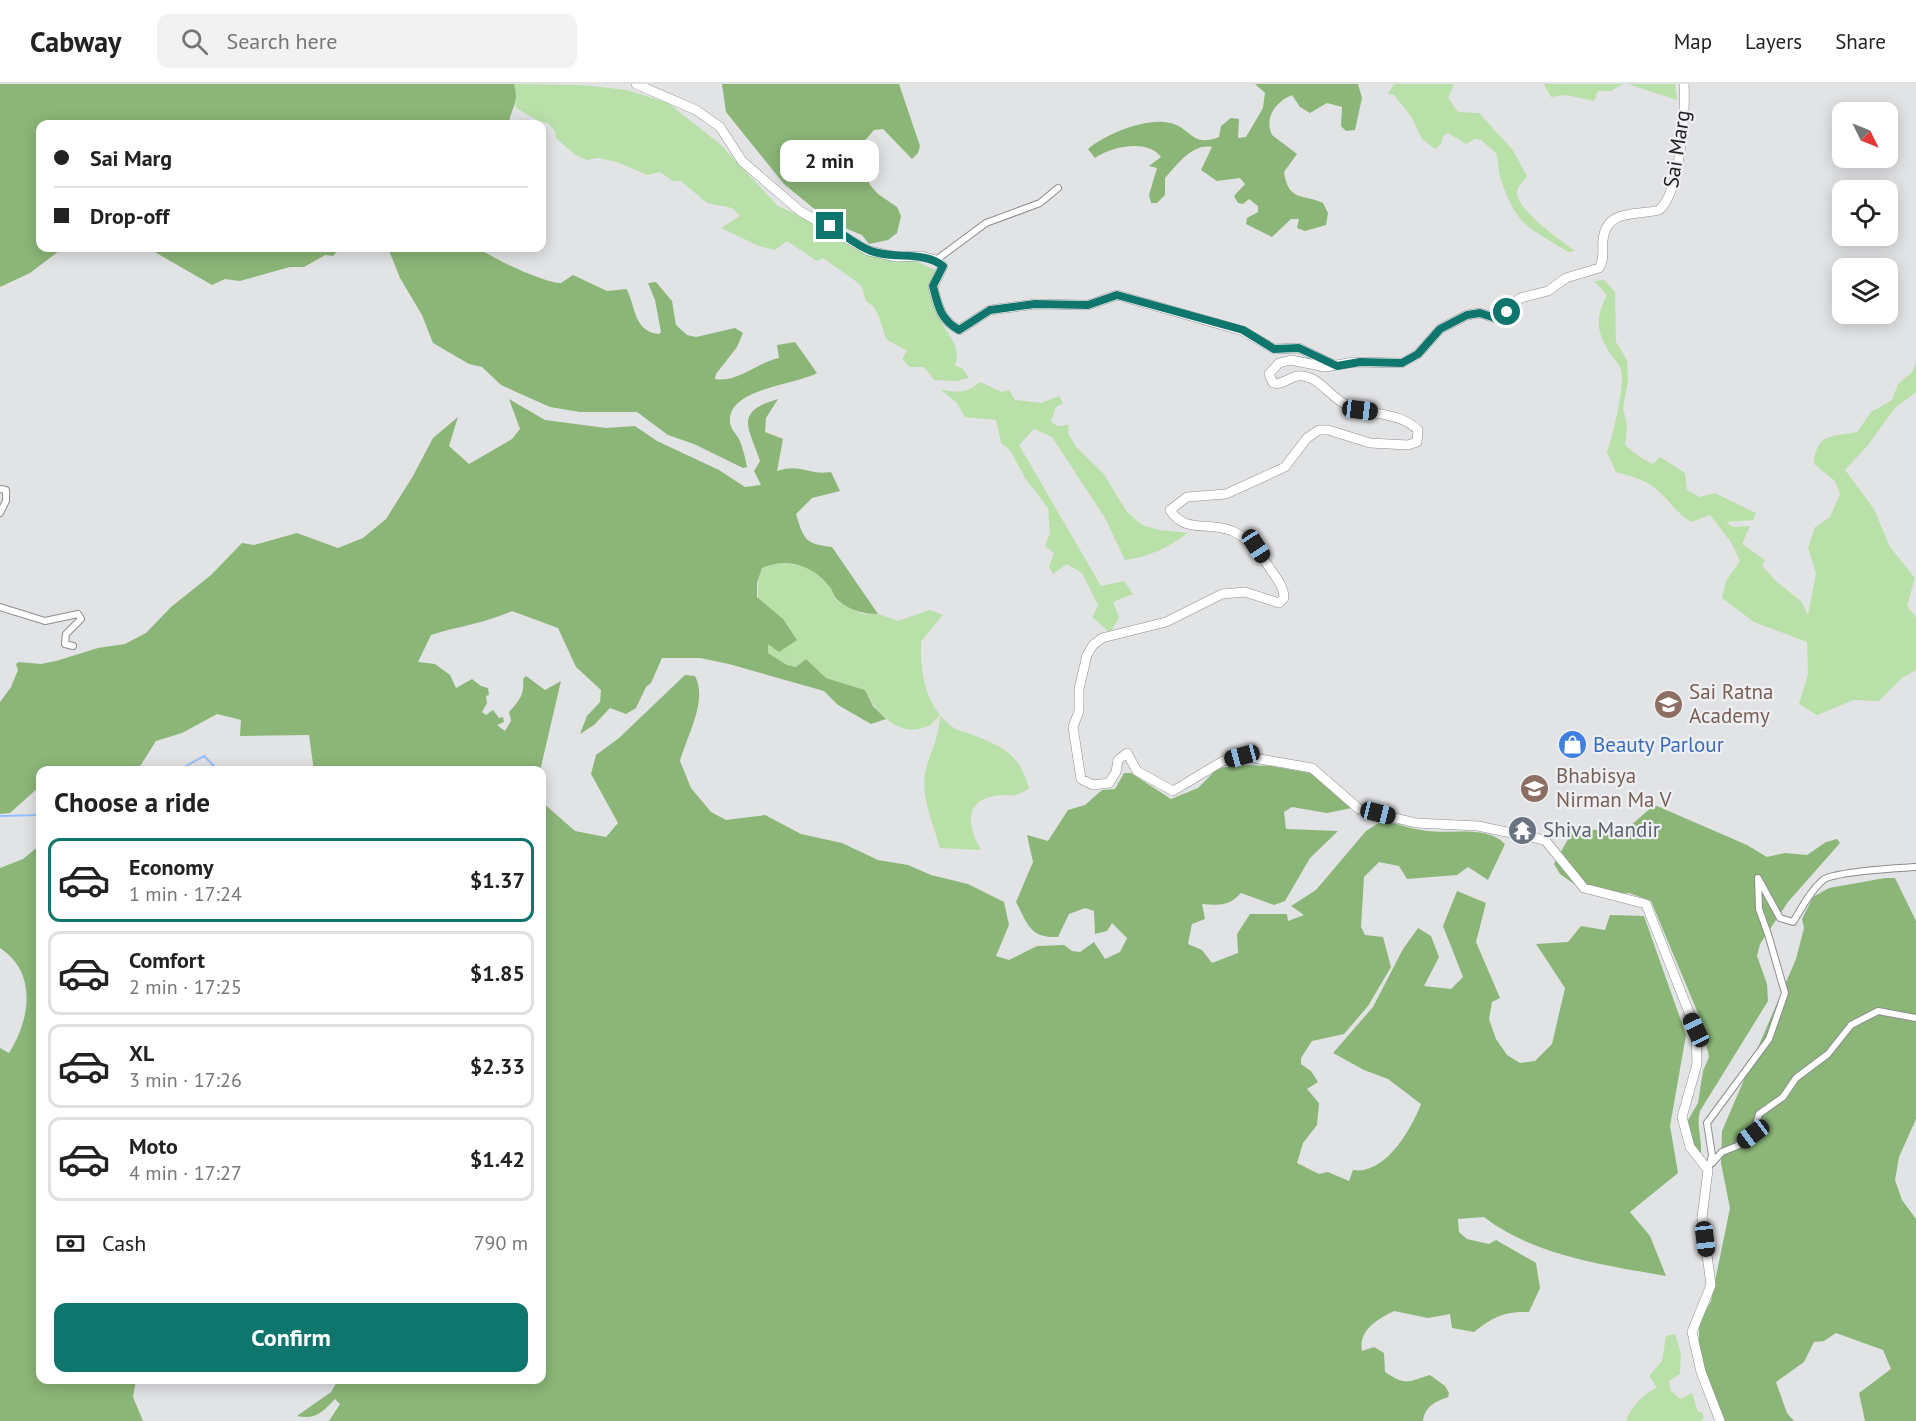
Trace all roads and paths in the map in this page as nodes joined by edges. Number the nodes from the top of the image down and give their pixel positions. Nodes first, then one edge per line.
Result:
1 (636, 84) edge
2 (1684, 84) edge
3 (1058, 188) dead end
4 (936, 260) junction
5 (1337, 366) junction
6 (0, 489) edge
7 (0, 513) edge
8 (0, 607) edge
9 (73, 646) dead end
10 (1916, 867) edge
11 (1916, 1018) edge
12 (1709, 1167) junction
13 (1720, 1421) edge

1 - 4 street
2 - 5 street, Sai Marg
3 - 4 street
4 - 5 street
5 - 12 street, Sai Marg
6 - 7 street
8 - 9 street
10 - 12 street
11 - 12 street
12 - 13 street

